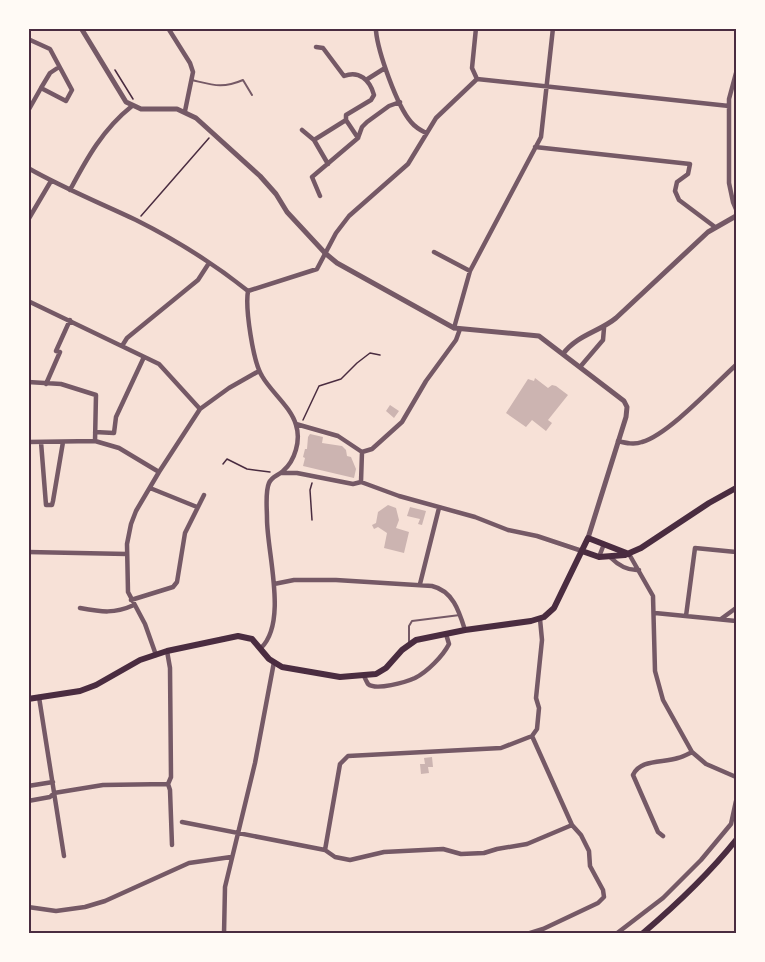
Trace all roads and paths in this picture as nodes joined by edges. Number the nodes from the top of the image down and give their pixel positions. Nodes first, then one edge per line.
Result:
1 (81, 28) edge
2 (168, 28) edge
3 (476, 28) edge
4 (553, 28) edge
5 (375, 29) edge
6 (28, 39) edge
7 (316, 47) dead end
8 (59, 67) junction
9 (385, 68) junction
10 (736, 74) edge
11 (477, 79) junction
12 (192, 80) junction
13 (366, 80) junction
14 (547, 85) junction
15 (41, 88) junction
16 (252, 95) dead end
17 (400, 102) junction
18 (132, 106) junction
19 (729, 106) junction
20 (28, 111) edge
21 (185, 111) junction
22 (736, 118) edge
23 (346, 120) junction
24 (730, 121) junction
25 (302, 130) dead end
26 (426, 133) junction
27 (212, 134) junction
28 (358, 138) junction
29 (314, 140) junction
30 (535, 147) junction
31 (328, 164) junction
32 (28, 168) edge
33 (51, 181) junction
34 (70, 190) junction
35 (320, 196) dead end
36 (736, 209) edge
37 (736, 216) edge
38 (28, 220) edge
39 (136, 221) junction
40 (715, 227) junction
41 (434, 252) dead end
42 (325, 253) junction
43 (209, 263) junction
44 (470, 271) junction
45 (248, 291) junction
46 (28, 301) edge
47 (70, 320) junction
48 (457, 328) junction
49 (604, 328) junction
50 (122, 346) junction
51 (563, 354) junction
52 (380, 355) dead end
53 (144, 357) junction
54 (736, 365) edge
55 (580, 367) junction
56 (259, 371) junction
57 (28, 382) edge
58 (46, 384) junction
59 (200, 409) junction
60 (298, 425) junction
61 (95, 432) junction
62 (95, 441) junction
63 (618, 441) junction
64 (28, 442) edge
65 (41, 442) junction
66 (63, 442) junction
67 (362, 452) junction
68 (223, 464) dead end
69 (159, 472) junction
70 (280, 473) junction
71 (314, 476) junction
72 (362, 482) junction
73 (150, 488) junction
74 (736, 488) edge
75 (204, 495) dead end
76 (197, 507) junction
77 (439, 508) junction
78 (312, 520) dead end
79 (588, 538) junction
80 (604, 544) junction
81 (582, 551) junction
82 (28, 552) edge
83 (736, 552) edge
84 (127, 554) junction
85 (629, 554) junction
86 (599, 557) junction
87 (610, 557) junction
88 (639, 570) junction
89 (274, 584) junction
90 (420, 584) junction
91 (133, 602) junction
92 (80, 608) dead end
93 (736, 608) edge
94 (655, 613) junction
95 (460, 615) junction
96 (686, 616) junction
97 (540, 619) junction
98 (721, 620) junction
99 (736, 621) edge
100 (465, 630) junction
101 (446, 633) junction
102 (409, 644) junction
103 (261, 648) junction
104 (166, 651) junction
105 (156, 655) junction
106 (274, 662) junction
107 (364, 675) junction
108 (39, 697) junction
109 (28, 699) edge
110 (532, 736) junction
111 (692, 752) junction
112 (736, 777) edge
113 (53, 782) junction
114 (168, 784) junction
115 (28, 786) edge
116 (54, 793) junction
117 (28, 801) edge
118 (736, 801) edge
119 (182, 822) dead end
120 (572, 825) junction
121 (237, 832) junction
122 (663, 836) dead end
123 (736, 840) edge
124 (172, 845) dead end
125 (325, 850) junction
126 (64, 856) dead end
127 (231, 857) junction
128 (28, 907) edge
129 (224, 933) edge
130 (528, 933) edge
131 (615, 933) edge
132 (642, 933) edge

1 - 18 street
2 - 12 street
3 - 11 street
4 - 14 street
5 - 9 street
6 - 8 street
7 - 13 street
8 - 15 street
8 - 15 street
9 - 13 street
9 - 17 street
10 - 19 street
11 - 14 street
11 - 26 street
12 - 16 lane
12 - 21 street
13 - 23 street
14 - 19 street
14 - 30 street
15 - 20 street
17 - 26 street
17 - 28 street
18 - 21 street
18 - 34 street
19 - 24 street
21 - 27 street
22 - 24 street
23 - 28 street
23 - 29 street
24 - 36 street
25 - 29 street
26 - 42 street
27 - 39 path
27 - 42 street
28 - 31 street
29 - 31 street
30 - 40 street
30 - 44 street
31 - 35 street
32 - 33 street
33 - 34 street
33 - 38 street
34 - 39 street
37 - 40 street
39 - 43 street
40 - 49 street
41 - 44 street
42 - 45 street
42 - 48 street
43 - 45 street
43 - 50 street
44 - 48 street
45 - 56 street
46 - 47 street
47 - 50 street
47 - 58 street
48 - 51 street
48 - 67 street
49 - 51 street
49 - 55 street
50 - 53 street
51 - 55 street
52 - 60 path
53 - 59 street
53 - 61 street
54 - 63 street
55 - 63 street
56 - 59 street
56 - 60 street
57 - 58 street
58 - 61 street
59 - 69 street
60 - 67 street
60 - 70 street
61 - 62 street
62 - 66 street
62 - 69 street
63 - 79 street
64 - 65 street
65 - 66 street
65 - 66 street
67 - 72 street
68 - 70 path
69 - 73 street
70 - 71 street
70 - 89 street
71 - 72 street
71 - 78 path
72 - 77 street
73 - 76 street
73 - 84 street
74 - 85 main road
75 - 76 street
76 - 91 street
77 - 81 street
77 - 90 street
79 - 80 main road
79 - 81 main road
80 - 85 main road
80 - 86 street
81 - 86 main road
81 - 97 main road
82 - 84 street
83 - 96 street
84 - 91 street
85 - 87 main road
85 - 88 street
86 - 87 main road
87 - 88 street
88 - 94 street
89 - 90 street
89 - 103 street
90 - 95 street
91 - 92 street
91 - 105 street
93 - 98 street
94 - 96 street
94 - 111 street
95 - 100 street
95 - 102 lane
96 - 98 street
97 - 100 main road
97 - 110 street
98 - 99 street
100 - 101 main road
101 - 102 main road
101 - 107 street
102 - 107 main road
103 - 104 main road
103 - 106 main road
104 - 105 main road
104 - 114 street
105 - 108 main road
106 - 107 main road
106 - 121 street
108 - 109 main road
108 - 113 street
110 - 120 street
110 - 125 street
111 - 112 street
111 - 122 street
113 - 115 street
113 - 116 street
114 - 116 street
114 - 124 street
116 - 117 street
116 - 126 street
118 - 131 street
119 - 121 street
120 - 125 street
120 - 130 street
121 - 125 street
121 - 127 street
123 - 132 main road
127 - 128 street
127 - 129 street

